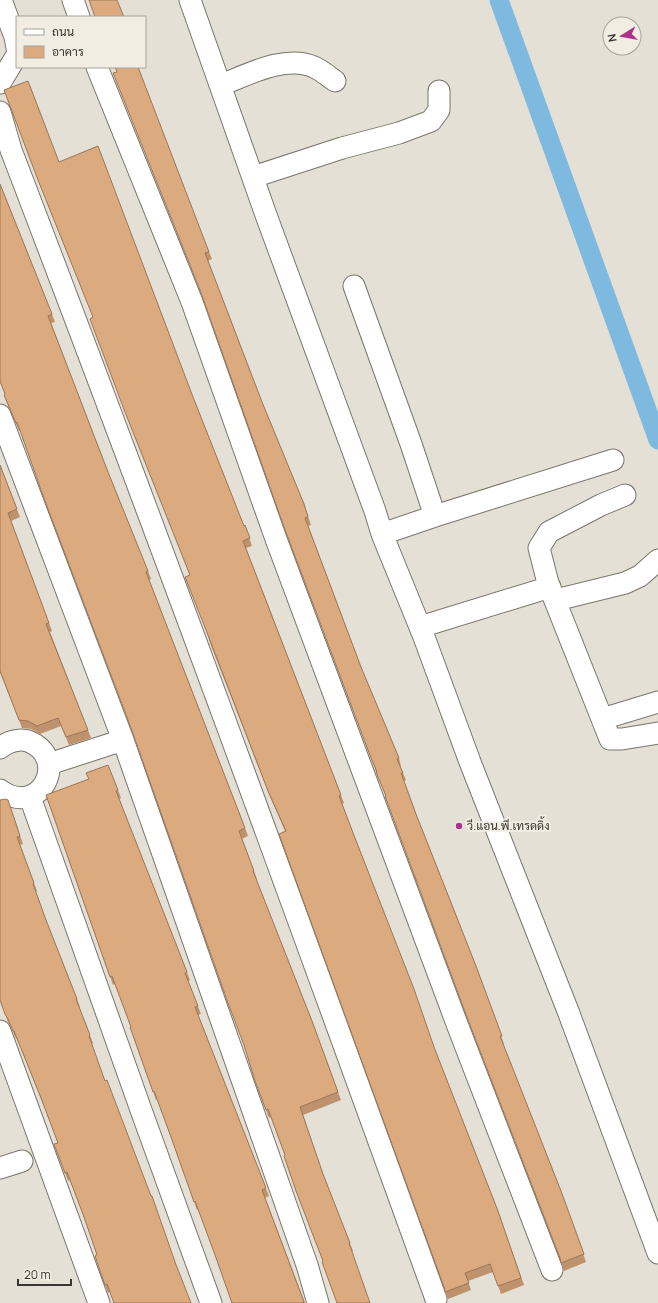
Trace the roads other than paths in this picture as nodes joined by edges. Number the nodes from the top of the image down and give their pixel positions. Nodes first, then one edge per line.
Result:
1 (1, 0) edge
2 (72, 0) edge
3 (190, 0) edge
4 (79, 16) edge
5 (16, 42) edge
6 (16, 57) edge
7 (97, 68) edge
8 (335, 81) dead end
9 (0, 83) edge
10 (221, 85) junction
11 (439, 91) dead end
12 (0, 112) edge
13 (253, 177) junction
14 (354, 286) dead end
15 (0, 415) edge
16 (613, 460) dead end
17 (625, 495) dead end
18 (435, 516) junction
19 (382, 534) junction
20 (658, 560) edge
21 (553, 593) junction
22 (420, 627) junction
23 (658, 702) edge
24 (602, 719) junction
25 (658, 733) edge
26 (123, 740) junction
27 (1, 742) edge
28 (49, 764) junction
29 (0, 790) edge
30 (30, 796) junction
31 (0, 1031) edge
32 (22, 1161) dead end
33 (0, 1168) edge
34 (658, 1253) edge
35 (552, 1270) dead end
36 (436, 1299) dead end
37 (99, 1303) edge
38 (211, 1303) edge
39 (318, 1303) edge

1 - 5 street
2 - 4 street
3 - 10 street
6 - 9 street
7 - 35 street
8 - 10 street
10 - 13 street
11 - 13 street
12 - 36 street
13 - 19 street
14 - 18 street
15 - 26 street
16 - 18 street
17 - 21 street
18 - 19 street
19 - 22 street
20 - 21 street
21 - 22 street
21 - 24 street
22 - 34 street
23 - 24 street
24 - 25 street
26 - 28 street
26 - 39 street
27 - 28 street
28 - 30 street
29 - 30 street
30 - 38 street
31 - 37 street
32 - 33 street

